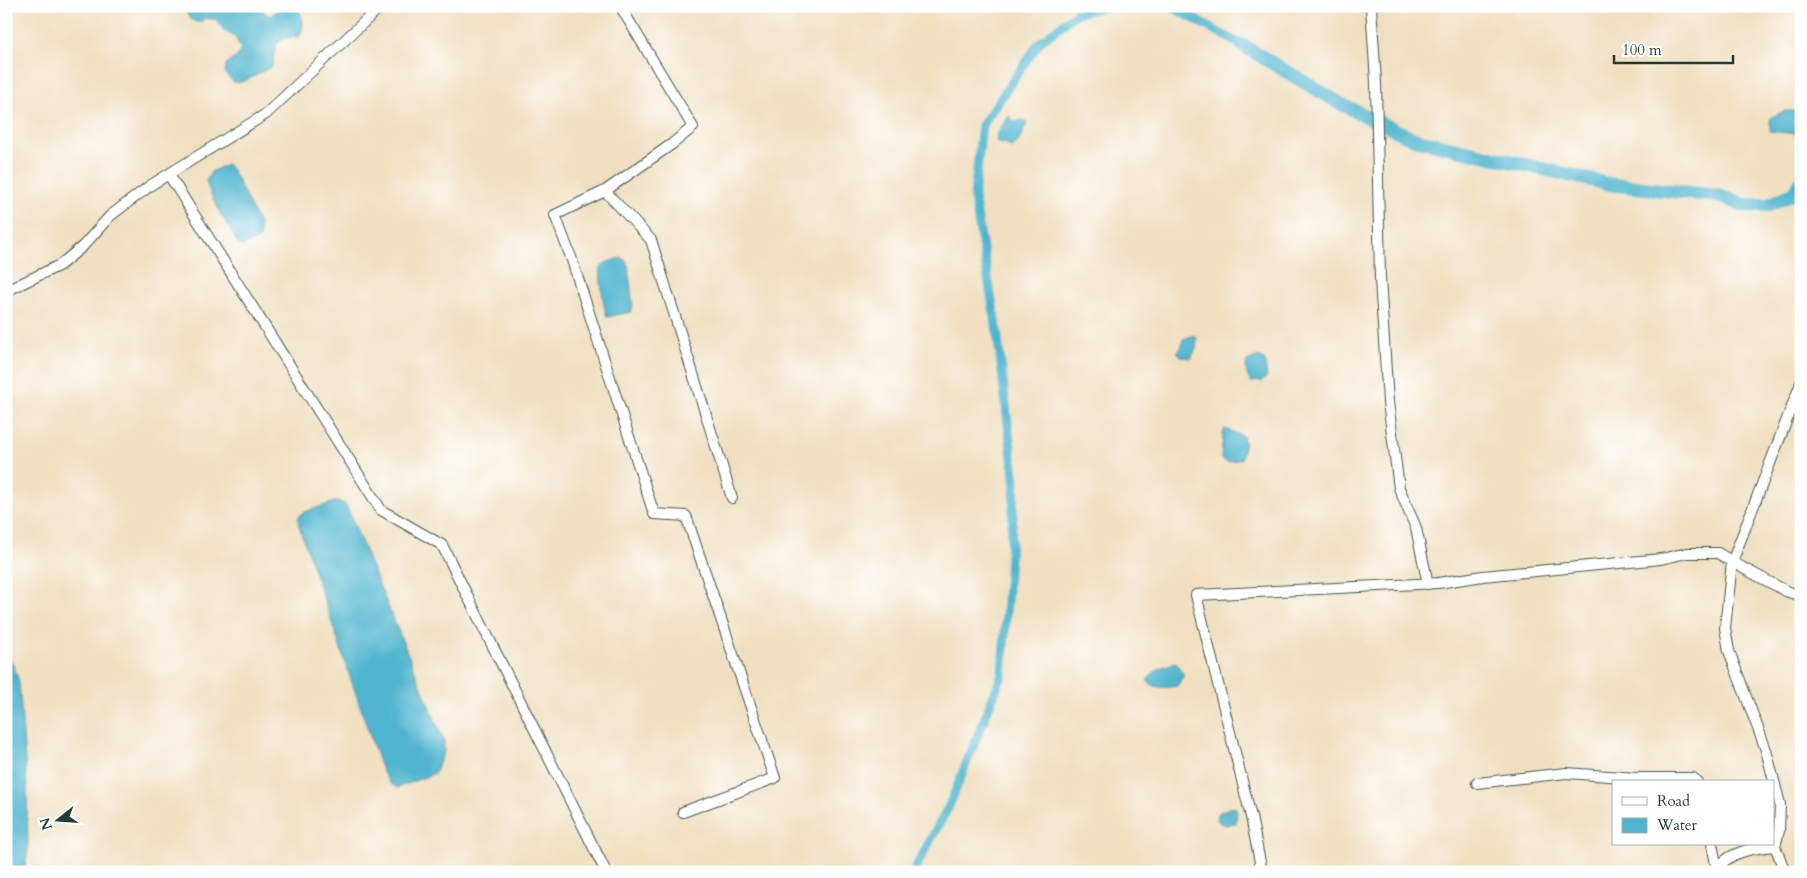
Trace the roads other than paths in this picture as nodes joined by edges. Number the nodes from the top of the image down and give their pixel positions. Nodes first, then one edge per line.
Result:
1 (381, 6) edge
2 (620, 6) edge
3 (1371, 6) edge
4 (169, 175) junction
5 (604, 191) junction
6 (6, 291) edge
7 (1801, 383) edge
8 (732, 498) dead end
9 (1732, 562) junction
10 (1428, 584) junction
11 (1801, 596) edge
12 (1695, 780) edge
13 (1774, 780) edge
14 (1774, 781) edge
15 (1477, 783) dead end
16 (683, 812) dead end
17 (1712, 846) edge
18 (1775, 846) junction
19 (1717, 870) edge
20 (606, 872) edge
21 (1262, 872) edge
22 (1785, 872) edge

1 - 4 street
2 - 5 street
3 - 10 street
4 - 6 street
4 - 20 street
5 - 8 street
5 - 16 street
7 - 9 street
9 - 10 street
9 - 11 street
9 - 13 street
10 - 21 street
12 - 15 street
14 - 18 street
17 - 19 street
18 - 19 street
18 - 22 street

